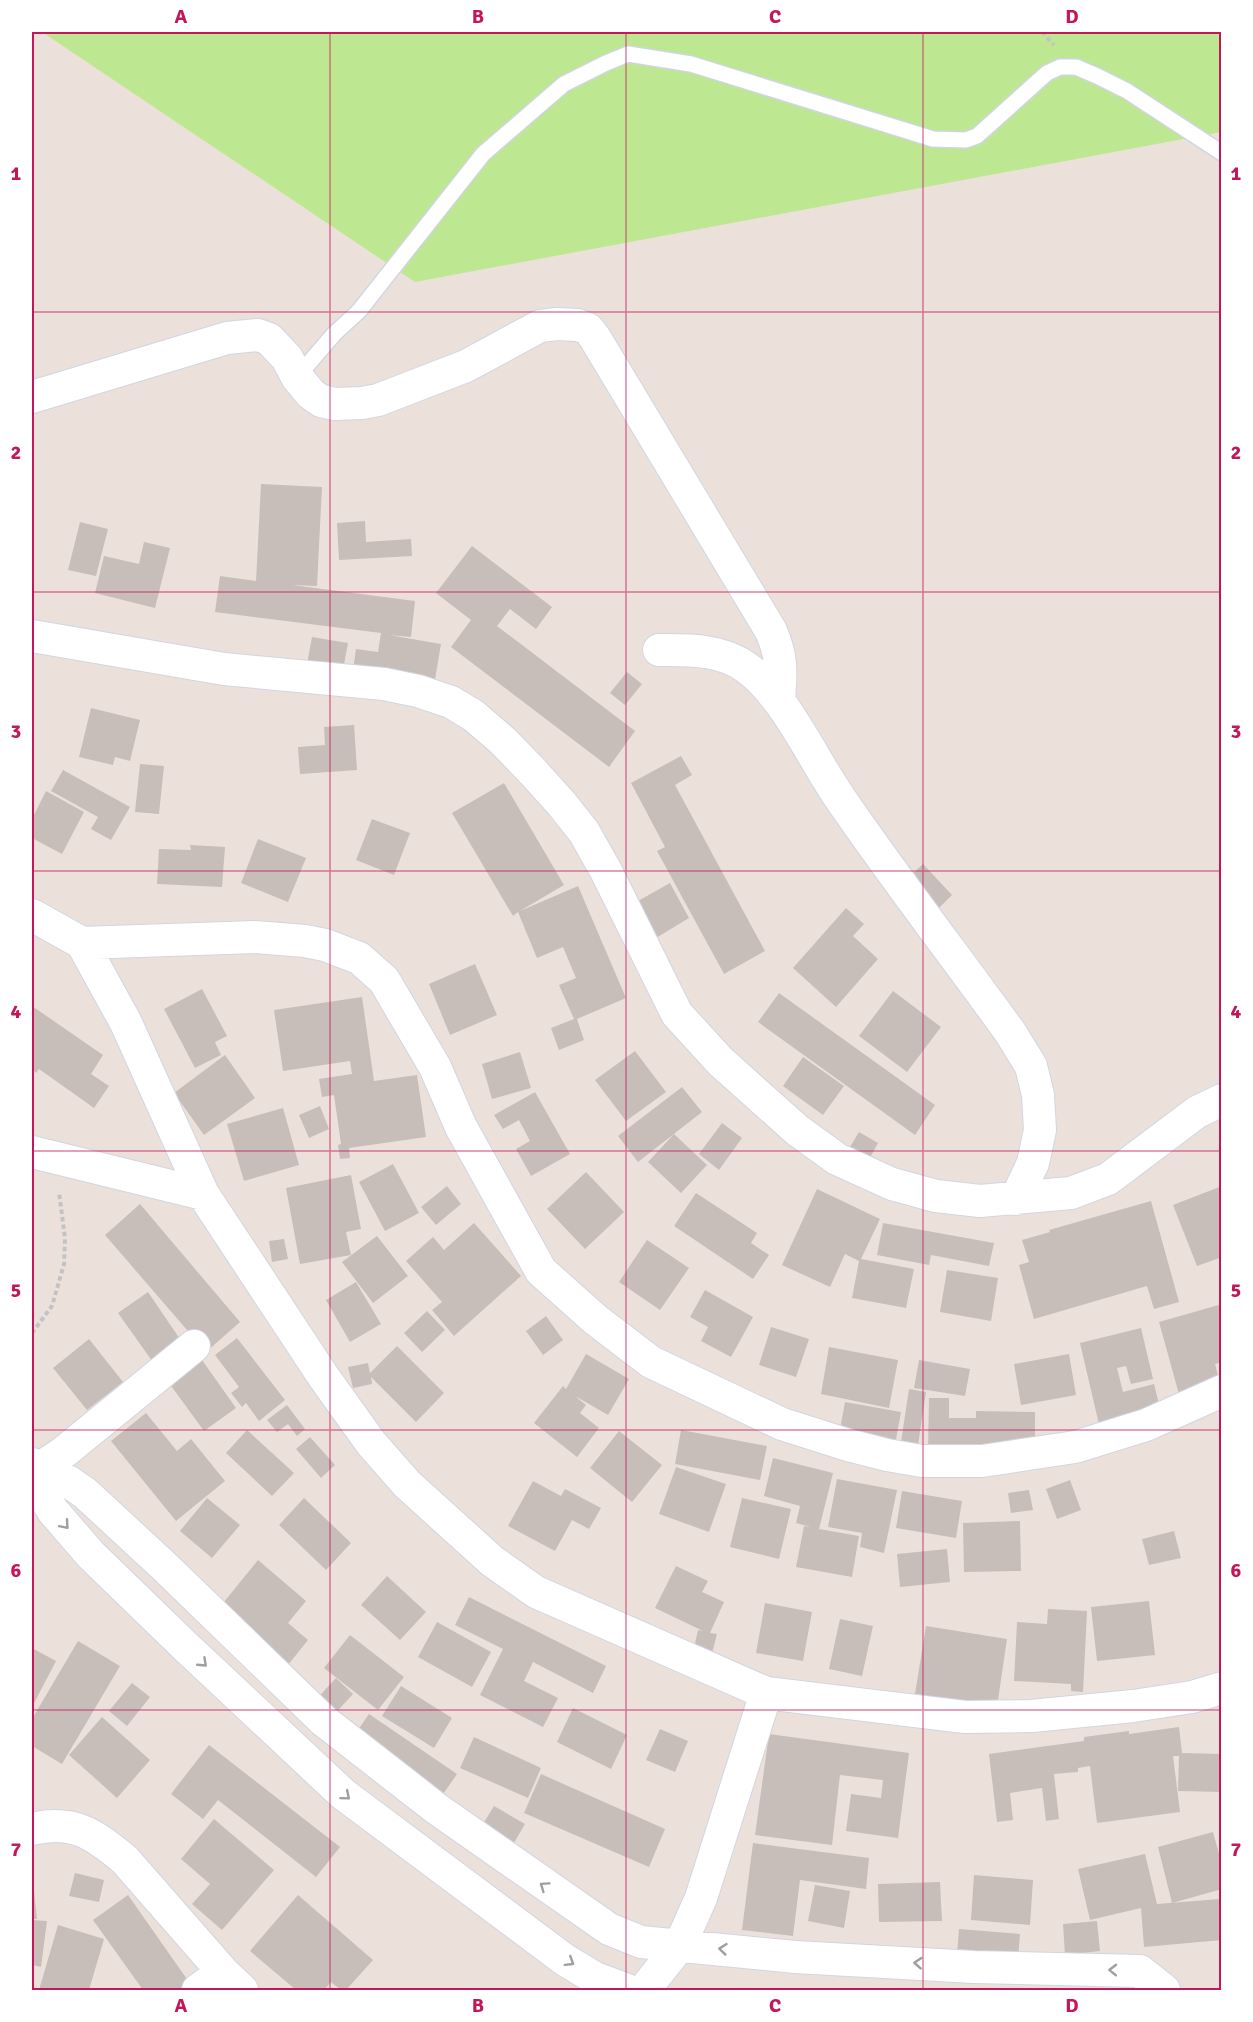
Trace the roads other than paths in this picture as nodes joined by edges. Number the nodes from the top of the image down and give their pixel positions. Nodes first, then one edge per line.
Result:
1 (1221, 153) edge
2 (297, 377) junction
3 (32, 397) edge
4 (32, 636) edge
5 (659, 650) dead end
6 (779, 701) junction
7 (32, 915) edge
8 (82, 943) junction
9 (1221, 1100) edge
10 (38, 1153) edge
11 (203, 1194) junction
12 (1016, 1199) junction
13 (194, 1346) dead end
14 (1221, 1391) edge
15 (34, 1470) edge
16 (262, 1660) junction
17 (1221, 1688) edge
18 (232, 1691) junction
19 (766, 1693) junction
20 (420, 1797) junction
21 (32, 1829) edge
22 (393, 1833) junction
23 (680, 1945) junction
24 (233, 1981) edge
25 (198, 1990) edge
26 (627, 1990) edge
27 (644, 1990) edge
28 (1164, 1990) edge

1 - 2 lane
2 - 3 street
2 - 6 street
4 - 12 street
5 - 6 street
6 - 12 street
7 - 8 street
8 - 11 street
8 - 14 street
9 - 12 street
10 - 11 street
11 - 19 street
13 - 15 street
15 - 16 street
15 -> 18 street
16 - 18 street
16 - 20 street
17 - 19 street
18 -> 22 street
19 - 23 street
20 - 22 street
23 -> 20 street
21 - 24 street
22 -> 26 street
23 - 27 street
28 -> 23 street
24 - 25 street

